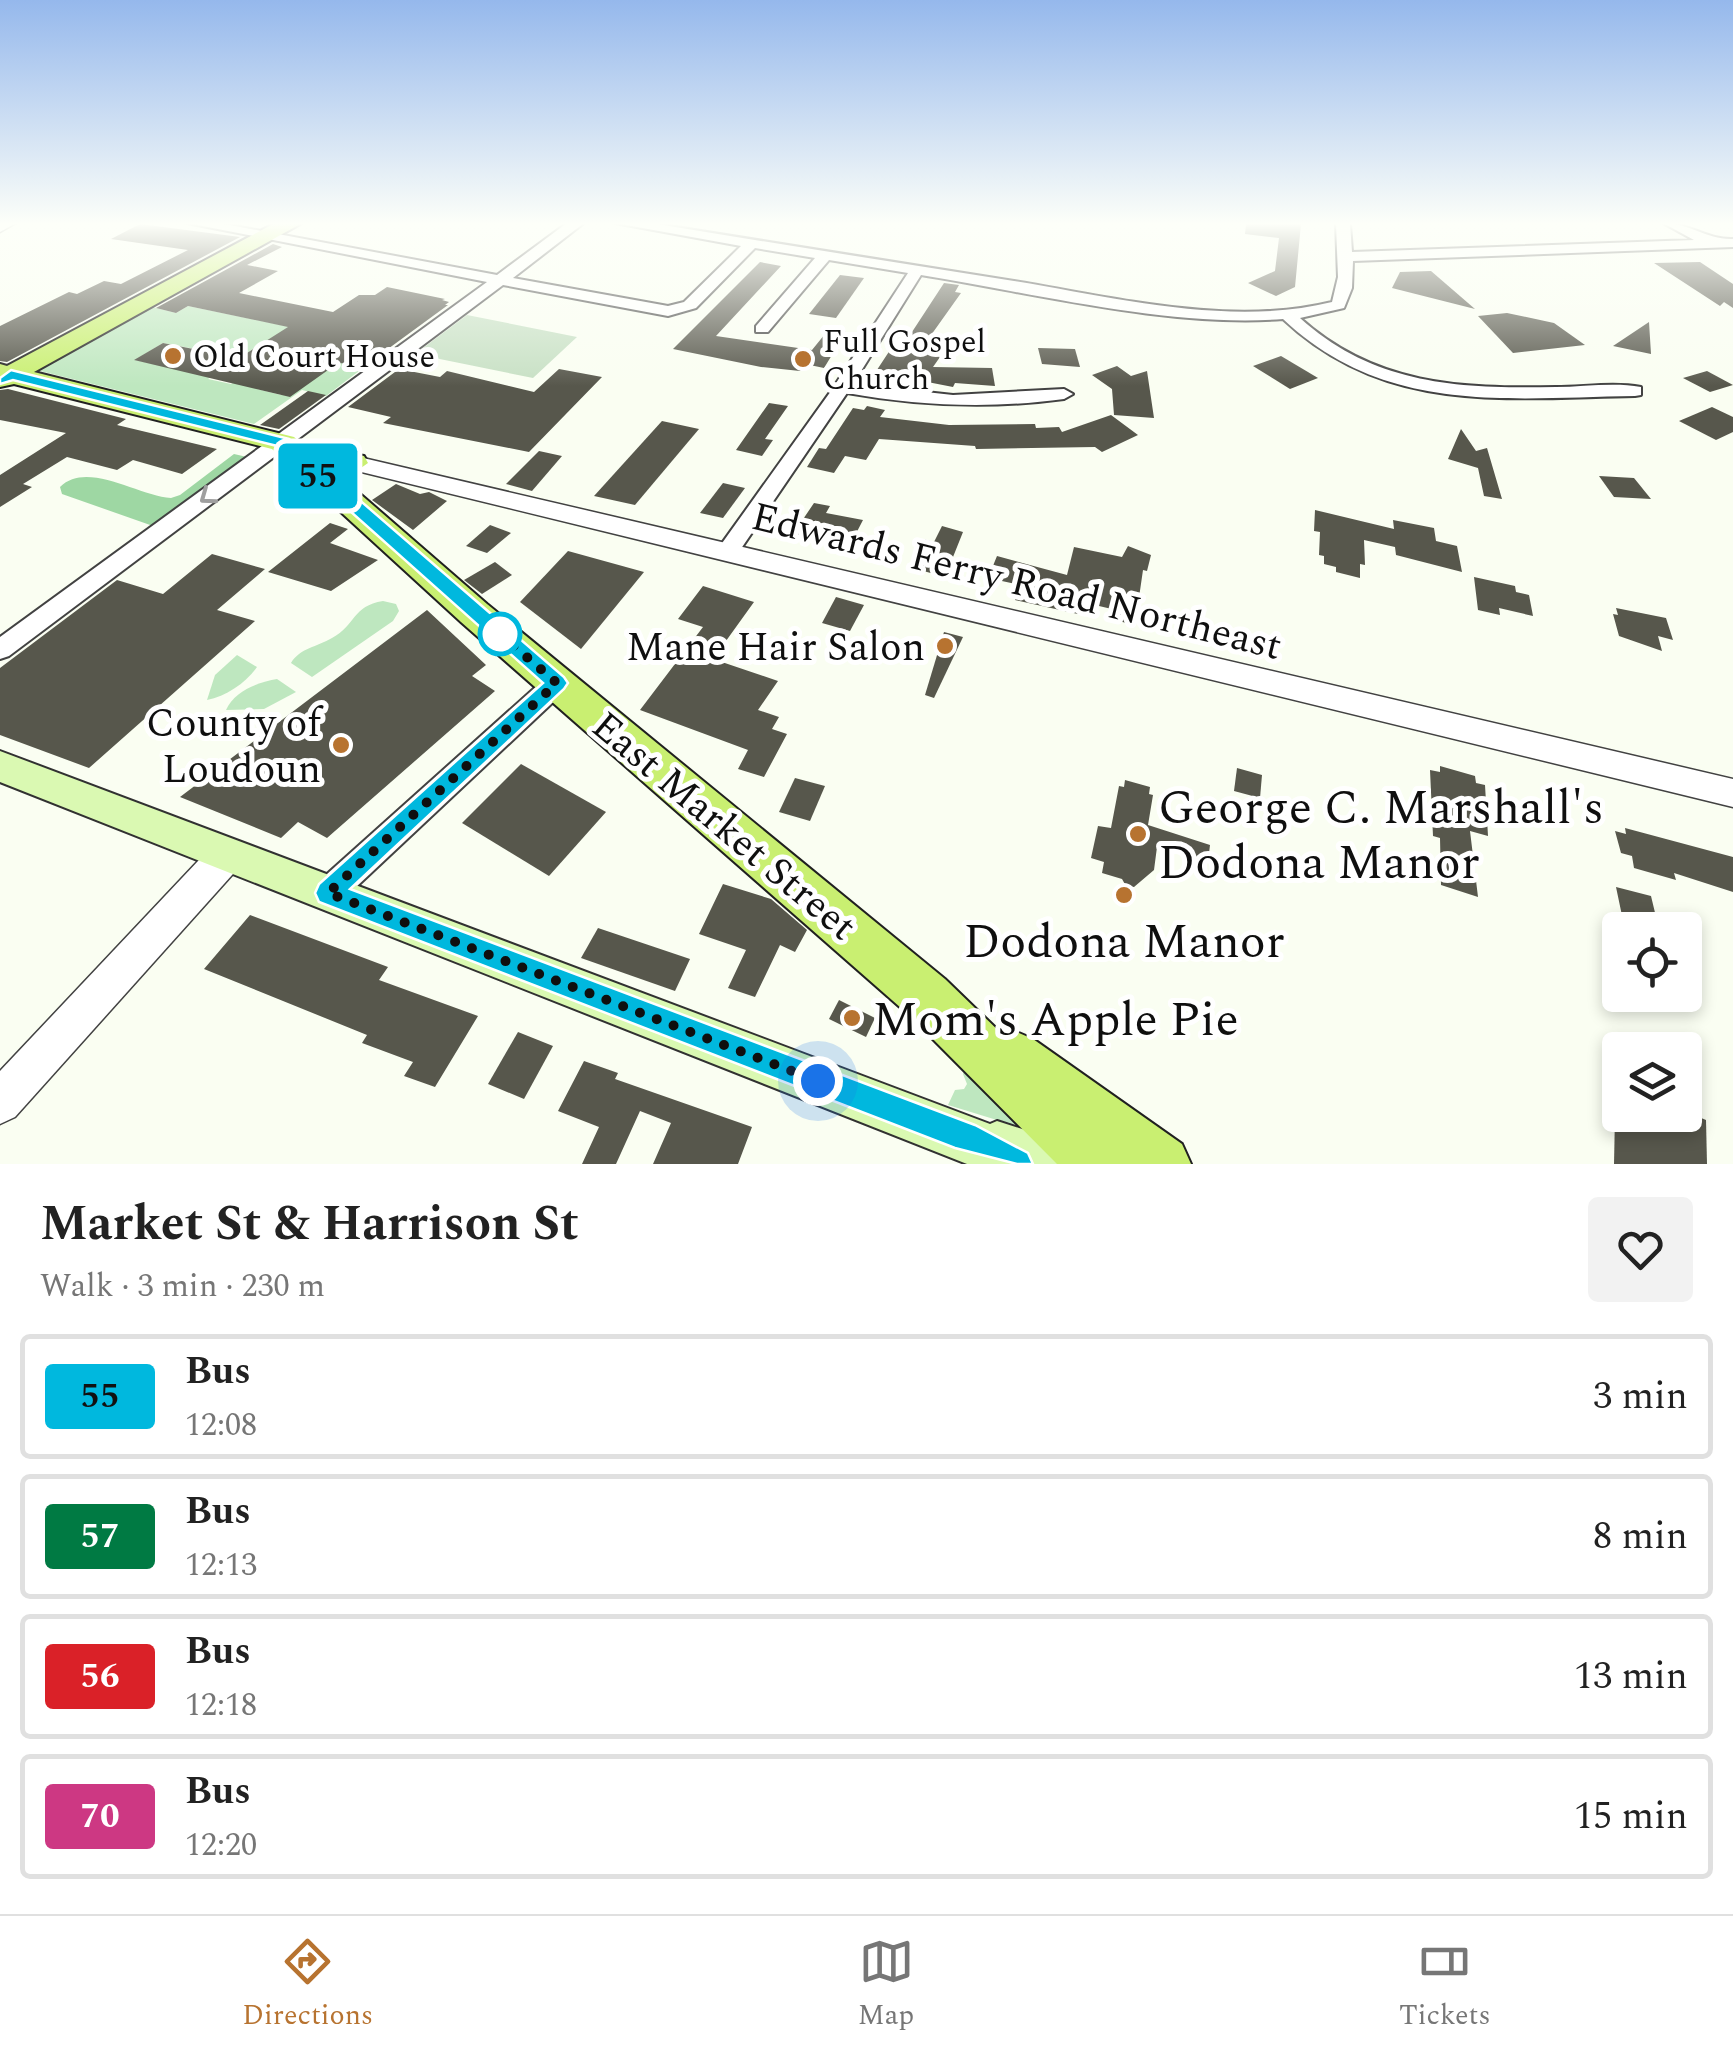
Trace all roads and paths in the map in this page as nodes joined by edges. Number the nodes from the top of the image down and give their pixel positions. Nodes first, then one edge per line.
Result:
1 (191, 277) edge
2 (481, 277) edge
3 (506, 277) edge
4 (718, 277) edge
5 (806, 277) edge
6 (913, 277) edge
7 (963, 277) edge
8 (1343, 277) edge
9 (501, 281) junction
10 (1284, 312) junction
11 (762, 329) dead end
12 (4, 376) edge
13 (842, 387) junction
14 (1635, 391) dead end
15 (1064, 394) dead end
16 (283, 442) junction
17 (353, 462) junction
18 (322, 479) junction
19 (728, 551) junction
20 (0, 650) edge
21 (557, 683) junction
22 (0, 766) edge
23 (1733, 793) edge
24 (228, 854) junction
25 (328, 893) junction
26 (927, 997) junction
27 (0, 1102) edge
28 (964, 1136) junction
29 (1017, 1164) edge
30 (1061, 1164) edge
31 (1097, 1164) edge
32 (1162, 1164) edge

1 - 12 main road
2 - 9 street
3 - 9 street
4 - 9 street
5 - 11 street
6 - 13 street
7 - 10 street
8 - 10 street
9 - 16 street
10 - 14 street
12 - 16 main road, East Market Street
13 - 15 street
13 - 19 street
16 - 17 street, Edwards Ferry Road Northeast
16 - 18 main road, East Market Street
16 -> 20 street
17 - 18 main road
17 - 19 street, Edwards Ferry Road Northeast
18 - 21 main road, East Market Street
19 - 23 street, Edwards Ferry Road Northeast
21 - 25 street
21 - 26 main road, East Market Street
22 - 24 main road
24 - 25 main road
24 - 27 street
25 - 28 main road
26 - 31 main road, East Market Street
26 - 32 main road, East Market Street
28 - 29 main road
28 - 30 main road

